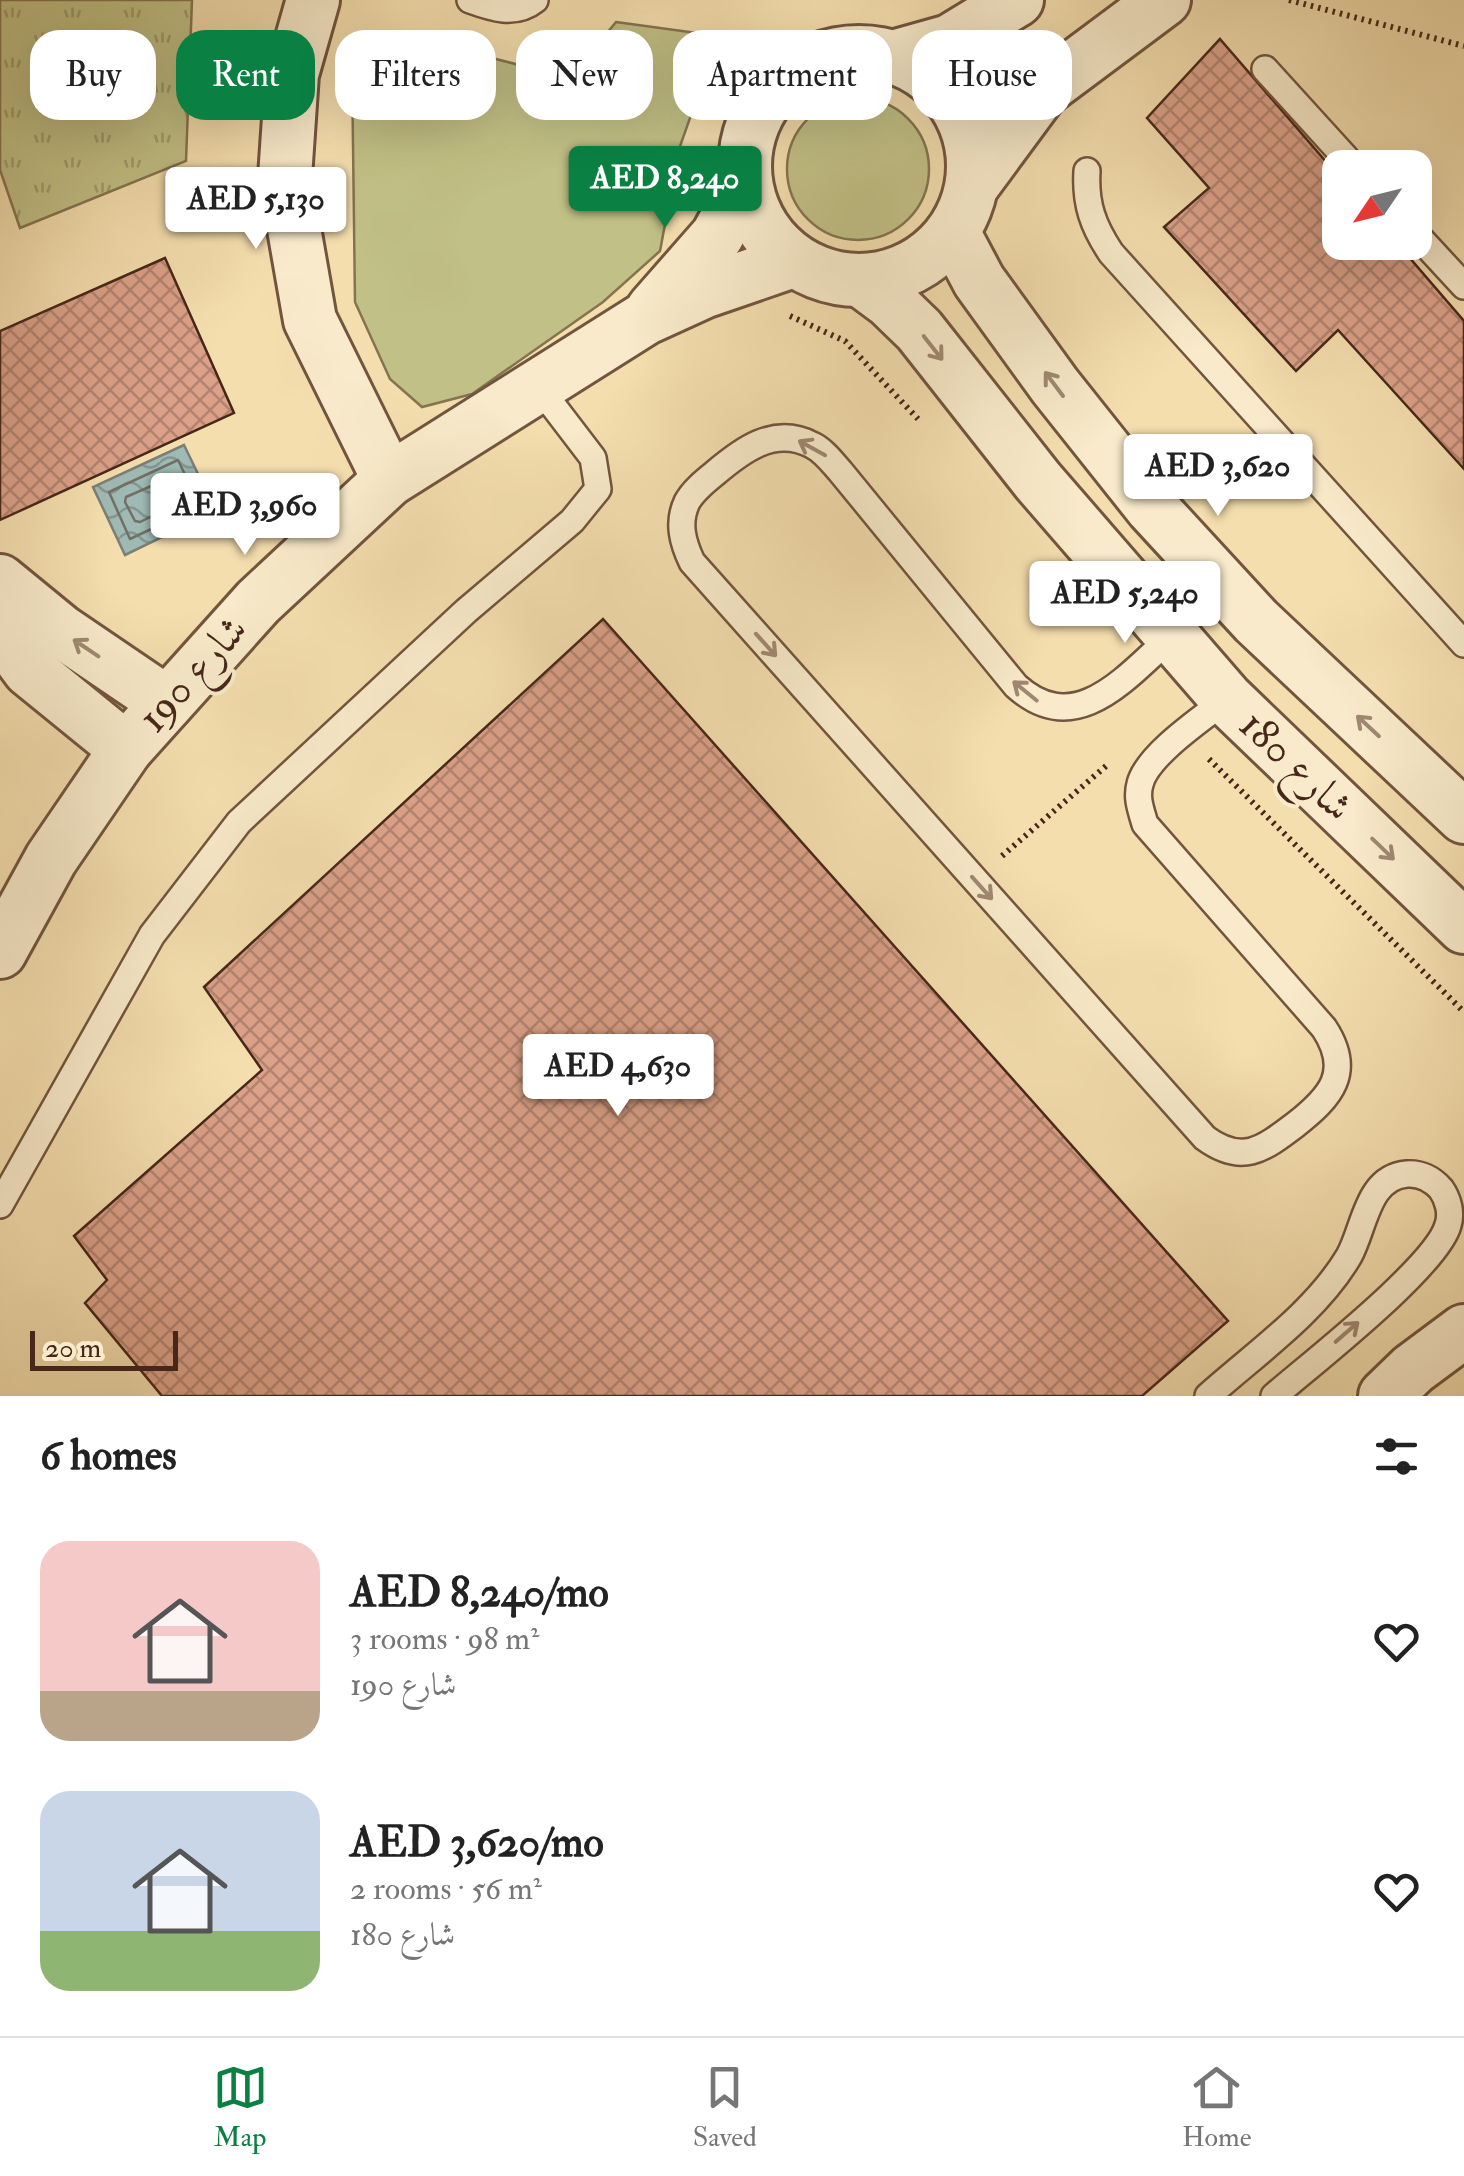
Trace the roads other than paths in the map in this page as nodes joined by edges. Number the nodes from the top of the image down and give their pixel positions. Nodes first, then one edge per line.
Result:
1 (313, 0) edge
2 (470, 0) edge
3 (534, 0) edge
4 (1017, 0) edge
5 (1164, 0) edge
6 (893, 57) junction
7 (1265, 70) dead end
8 (1338, 150) edge
9 (1088, 171) dead end
10 (745, 185) junction
11 (962, 209) junction
12 (1432, 251) edge
13 (793, 260) junction
14 (862, 282) junction
15 (1464, 286) edge
16 (646, 318) junction
17 (538, 386) junction
18 (389, 480) junction
19 (0, 581) edge
20 (0, 631) edge
21 (1171, 637) junction
22 (1464, 644) edge
23 (1226, 698) junction
24 (166, 703) junction
25 (126, 749) junction
26 (1464, 817) edge
27 (1464, 927) edge
28 (0, 952) edge
29 (0, 1204) edge
30 (1464, 1331) edge
31 (1208, 1396) edge
32 (1274, 1396) edge
33 (1385, 1396) edge

1 - 18 street
2 - 3 lane
4 - 6 street
5 - 11 street
6 - 10 street
6 - 11 street
7 - 8 lane
9 - 22 lane
10 - 13 street
10 - 16 street, شارع 190
11 - 14 street
26 -> 11 street, شارع 180
12 - 15 lane
13 - 14 street
13 - 16 street, شارع 190
14 -> 21 street, شارع 180
16 - 17 street, شارع 190
17 - 18 street, شارع 190
17 - 29 lane
18 - 24 street, شارع 190
24 -> 19 street
20 - 25 street
21 - 23 street, شارع 180
21 -> 23 lane
23 -> 27 street, شارع 180
24 - 25 street, شارع 190
25 - 28 street, شارع 190
30 - 33 street
32 -> 31 lane

